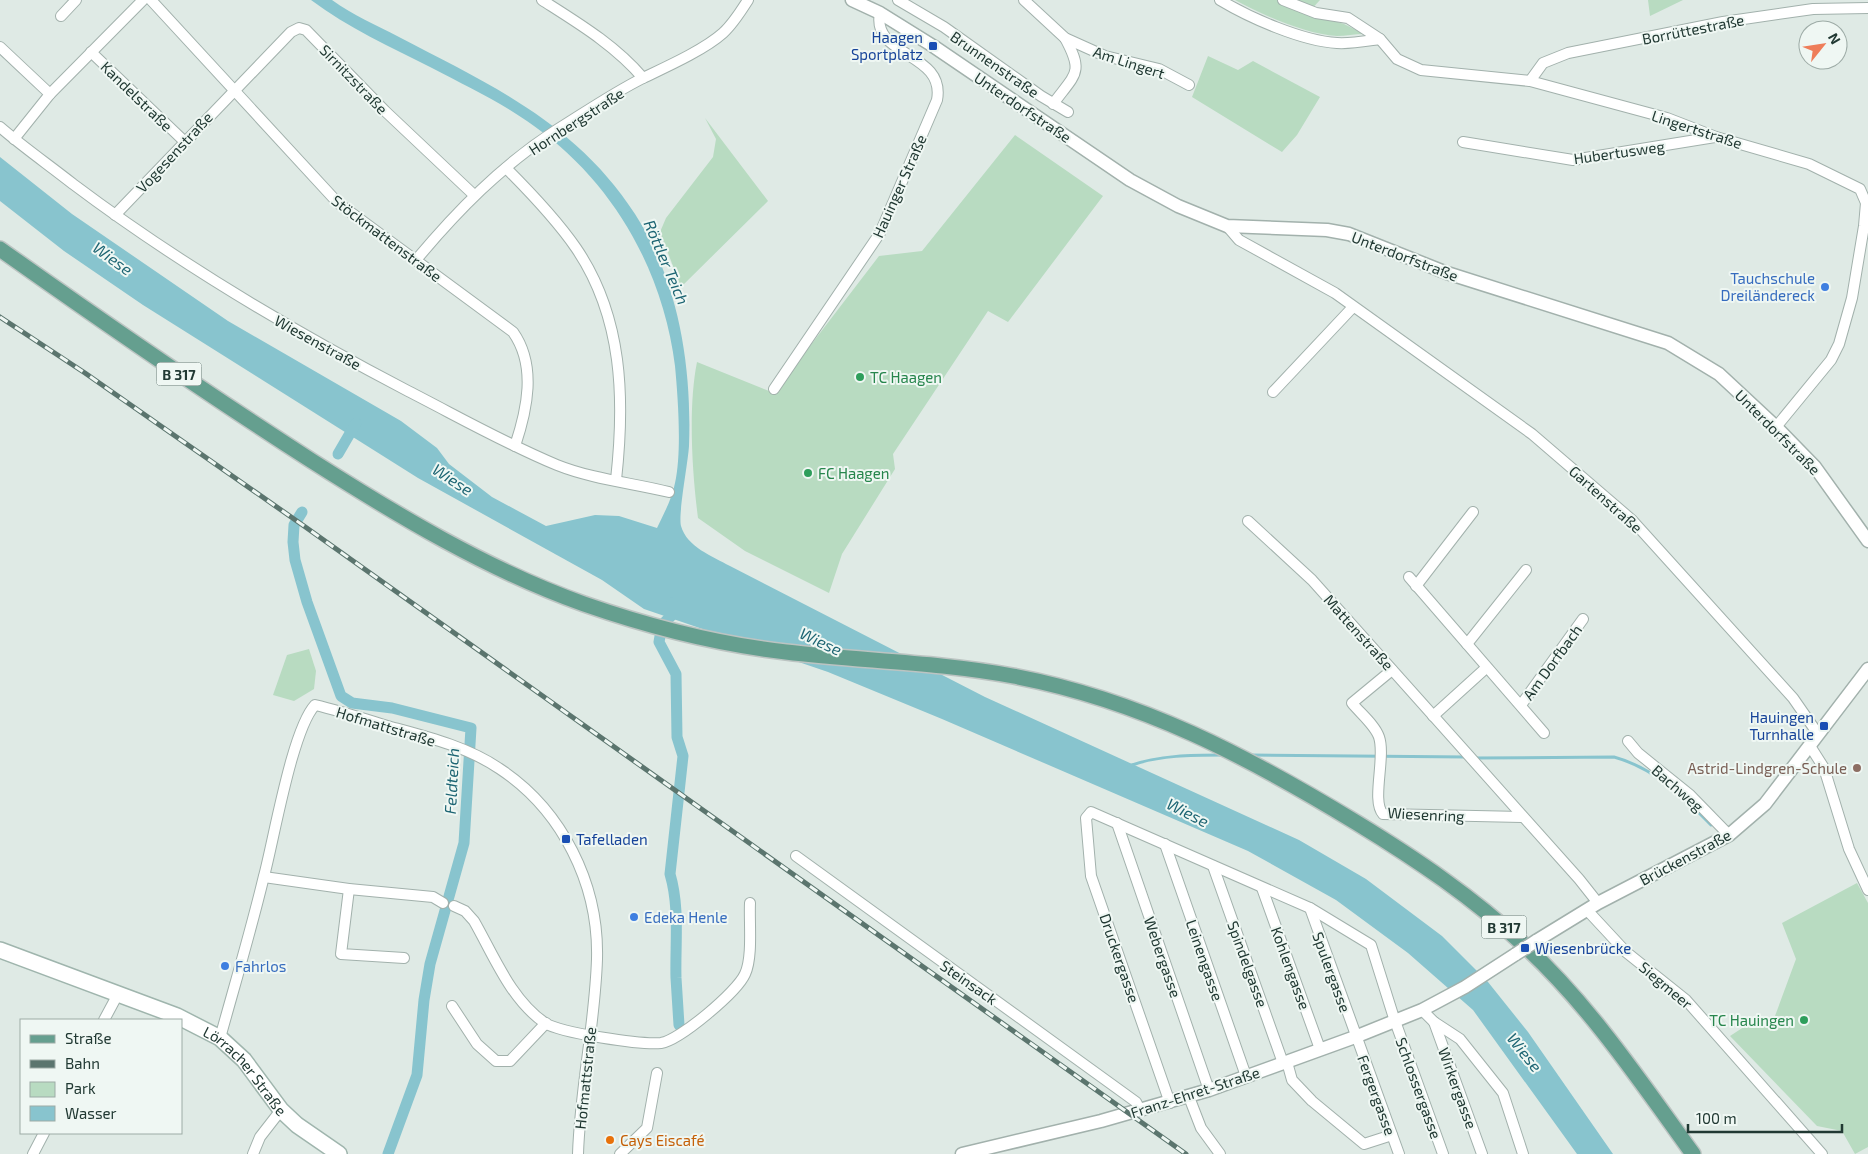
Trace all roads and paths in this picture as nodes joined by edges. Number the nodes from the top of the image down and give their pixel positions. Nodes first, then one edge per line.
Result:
1 (76, 0) edge
2 (143, 0) edge
3 (151, 0) edge
4 (542, 0) edge
5 (748, 0) edge
6 (852, 0) edge
7 (898, 0) edge
8 (1024, 0) edge
9 (1220, 0) edge
10 (1284, 1) edge
11 (1868, 8) edge
12 (880, 13) junction
13 (61, 16) dead end
14 (1065, 38) junction
15 (1380, 39) junction
16 (0, 47) edge
17 (91, 52) junction
18 (643, 78) junction
19 (1530, 81) junction
20 (1189, 85) dead end
21 (233, 90) junction
22 (50, 94) junction
23 (1053, 104) junction
24 (1068, 112) dead end
25 (0, 127) edge
26 (1716, 137) junction
27 (14, 139) junction
28 (184, 141) junction
29 (1463, 142) dead end
30 (506, 168) junction
31 (474, 195) junction
32 (115, 215) junction
33 (1227, 226) junction
34 (1866, 226) edge
35 (0, 249) edge
36 (416, 260) junction
37 (1353, 307) junction
38 (774, 389) dead end
39 (1273, 392) dead end
40 (1776, 426) junction
41 (515, 446) junction
42 (616, 480) junction
43 (669, 492) dead end
44 (1473, 512) dead end
45 (1248, 521) dead end
46 (1868, 541) edge
47 (1526, 570) dead end
48 (1409, 577) dead end
49 (1416, 586) junction
50 (1584, 619) dead end
51 (1467, 644) junction
52 (1486, 668) junction
53 (1868, 669) edge
54 (1392, 670) junction
55 (1521, 705) junction
56 (1433, 716) junction
57 (1544, 733) dead end
58 (1818, 734) junction
59 (1628, 741) dead end
60 (1810, 746) junction
61 (1522, 817) junction
62 (1117, 824) junction
63 (1729, 835) junction
64 (1165, 844) junction
65 (796, 856) dead end
66 (1213, 866) junction
67 (264, 877) junction
68 (1262, 888) junction
69 (348, 889) junction
70 (1868, 890) edge
71 (750, 902) dead end
72 (443, 903) dead end
73 (454, 906) dead end
74 (1592, 906) junction
75 (1310, 908) junction
76 (0, 950) edge
77 (404, 958) dead end
78 (118, 994) junction
79 (452, 1006) dead end
80 (1425, 1008) junction
81 (1394, 1018) junction
82 (105, 1019) edge
83 (1434, 1022) junction
84 (546, 1023) junction
85 (590, 1036) junction
86 (1355, 1037) junction
87 (220, 1038) junction
88 (1320, 1049) junction
89 (1285, 1062) junction
90 (658, 1073) dead end
91 (1246, 1076) junction
92 (1209, 1090) junction
93 (1189, 1097) junction
94 (1170, 1103) junction
95 (281, 1110) junction
96 (1140, 1110) junction
97 (43, 1134) edge
98 (1392, 1135) junction
99 (33, 1154) edge
100 (254, 1154) edge
101 (339, 1154) edge
102 (578, 1154) edge
103 (620, 1154) edge
104 (962, 1154) edge
105 (1220, 1154) edge
106 (1399, 1154) edge
107 (1443, 1154) edge
108 (1482, 1154) edge
109 (1523, 1154) edge
110 (1693, 1154) edge
111 (1822, 1154) edge

1 - 13 street
2 - 17 street, Kandelstraße
3 - 21 street, Stöckmattenstraße
4 - 18 street
5 - 18 street, Hornbergstraße
6 - 12 street, Unterdorfstraße
7 - 23 street, Brunnenstraße
8 - 14 street, Am Lingert
9 - 15 street
10 - 15 street, Lingertstraße
11 - 19 street, Borrüttestraße
12 - 33 street, Unterdorfstraße
12 - 38 street, Hauinger Straße
14 - 20 street, Am Lingert
14 - 23 street, Brunnenstraße
15 - 19 street, Lingertstraße
16 - 22 street
17 - 22 street, Kandelstraße
17 - 28 street, Kandelstraße
18 - 30 street, Hornbergstraße
19 - 26 street, Lingertstraße
21 - 28 street, Vogesenstraße
21 - 31 street, Sirnitzstraße
21 - 36 street, Stöckmattenstraße
22 - 27 street, Kandelstraße
23 - 24 street, Unterdorfstraße
25 - 27 street, Wiesenstraße
26 - 29 street, Hubertusweg
26 - 34 street, Lingertstraße
27 - 32 street, Wiesenstraße
28 - 32 street, Vogesenstraße
30 - 31 street, Hornbergstraße
30 - 42 street
31 - 36 street, Hornbergstraße
32 - 41 street, Wiesenstraße
33 - 37 street, Gartenstraße
33 - 40 street, Unterdorfstraße
34 - 40 street, Lingertstraße
35 - 110 main road, B 317
36 - 41 street, Stöckmattenstraße
37 - 39 street
37 - 58 street, Gartenstraße
40 - 46 street, Unterdorfstraße
41 - 42 street, Wiesenstraße
42 - 43 street, Wiesenstraße
44 - 49 street
45 - 54 street, Mattenstraße
47 - 51 street
48 - 49 street, Am Dorfbach
49 - 51 street, Am Dorfbach
50 - 55 street, Am Dorfbach
51 - 52 street, Am Dorfbach
52 - 55 street, Am Dorfbach
52 - 56 street
53 - 58 street, Brückenstraße
54 - 56 street, Mattenstraße
54 - 61 street, Wiesenring
55 - 57 street, Am Dorfbach
56 - 61 street, Mattenstraße
58 - 60 street, Brückenstraße
59 - 63 street, Bachweg
60 - 63 street, Brückenstraße
60 - 70 street
61 - 74 street
62 - 64 street
62 - 92 street, Webergasse
62 - 94 street, Druckergasse
63 - 74 street, Brückenstraße
64 - 66 street
64 - 91 street, Leinengasse
65 - 96 street, Steinsack
66 - 68 street
66 - 89 street, Spindelgasse
67 - 69 street
67 - 85 street, Hofmattstraße
67 - 87 street, Hofmattstraße
68 - 75 street
68 - 88 street, Kohlengasse
69 - 72 street
69 - 77 street
71 - 85 street
73 - 84 street
74 - 80 street, Brückenstraße, bridge
74 - 111 street, Siegmeer
75 - 81 street, Schlossergasse
75 - 86 street, Spulergasse
76 - 78 main road, Lörracher Straße
78 - 82 street
78 - 87 main road, Lörracher Straße
79 - 84 street
80 - 81 street
80 - 83 street
81 - 86 street
81 - 107 street, Schlossergasse
83 - 108 street, Wirkergasse
83 - 109 street
84 - 85 street
85 - 102 street, Hofmattstraße
86 - 88 street
86 - 98 street, Fergergasse
87 - 95 main road, Lörracher Straße
88 - 89 street
89 - 91 street, Franz-Ehret-Straße
89 - 98 street
90 - 103 street
91 - 92 street, Franz-Ehret-Straße
92 - 93 street, Franz-Ehret-Straße
93 - 94 street, Franz-Ehret-Straße
93 - 105 street
94 - 96 street, Franz-Ehret-Straße
95 - 100 street
95 - 101 main road, Lörracher Straße
96 - 104 street, Franz-Ehret-Straße
97 - 99 street
98 - 106 street, Fergergasse

